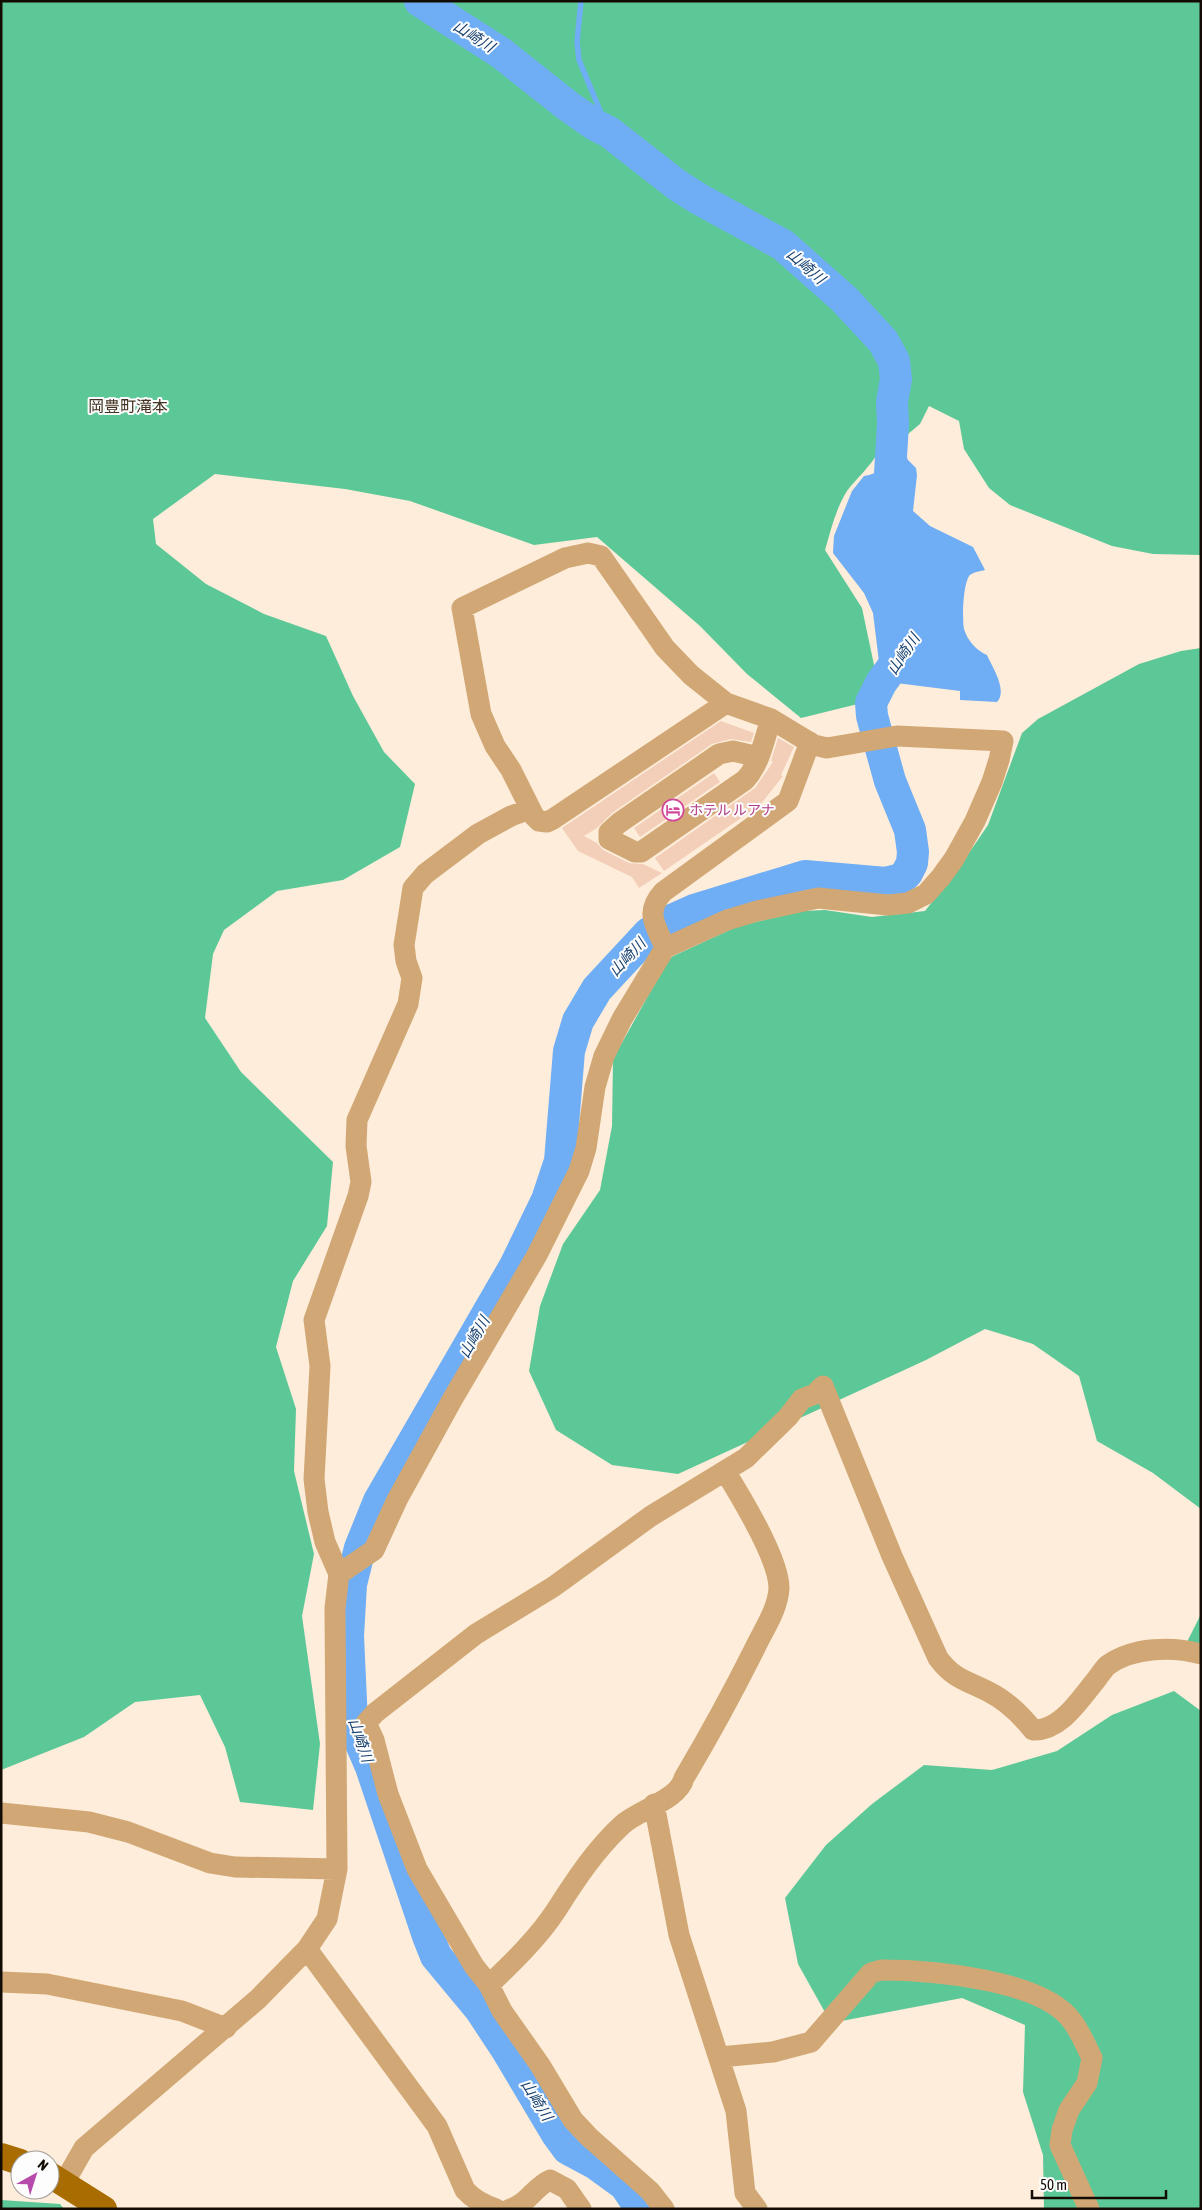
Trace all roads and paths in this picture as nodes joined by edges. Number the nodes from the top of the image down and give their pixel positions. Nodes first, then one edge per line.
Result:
1 (726, 703) junction
2 (771, 719) junction
3 (810, 742) junction
4 (759, 757) junction
5 (530, 809) junction
6 (659, 934) junction
7 (725, 1471) junction
8 (342, 1573) junction
9 (1201, 1654) edge
10 (654, 1804) junction
11 (1, 1813) edge
12 (337, 1869) junction
13 (307, 1949) junction
14 (1, 1982) edge
15 (489, 1985) junction
16 (226, 2028) junction
17 (720, 2057) junction
18 (60, 2176) edge
19 (60, 2181) edge
20 (104, 2209) edge
21 (496, 2209) edge
22 (510, 2209) edge
23 (581, 2209) edge
24 (664, 2209) edge
25 (757, 2209) edge
26 (1089, 2209) edge

1 - 2 street
1 - 5 street
1 - 5 street
2 - 3 street
2 - 4 street
3 - 6 street
3 - 6 street
4 - 4 street
5 - 8 street
6 - 8 street
7 - 9 street
7 - 10 street
7 - 15 street
8 - 12 street
10 - 15 street
10 - 17 street
11 - 12 street
12 - 13 street
13 - 16 street
13 - 21 street
14 - 16 street
15 - 24 street
16 - 18 street
17 - 25 street
17 - 26 street
19 - 20 main road
22 - 23 street

